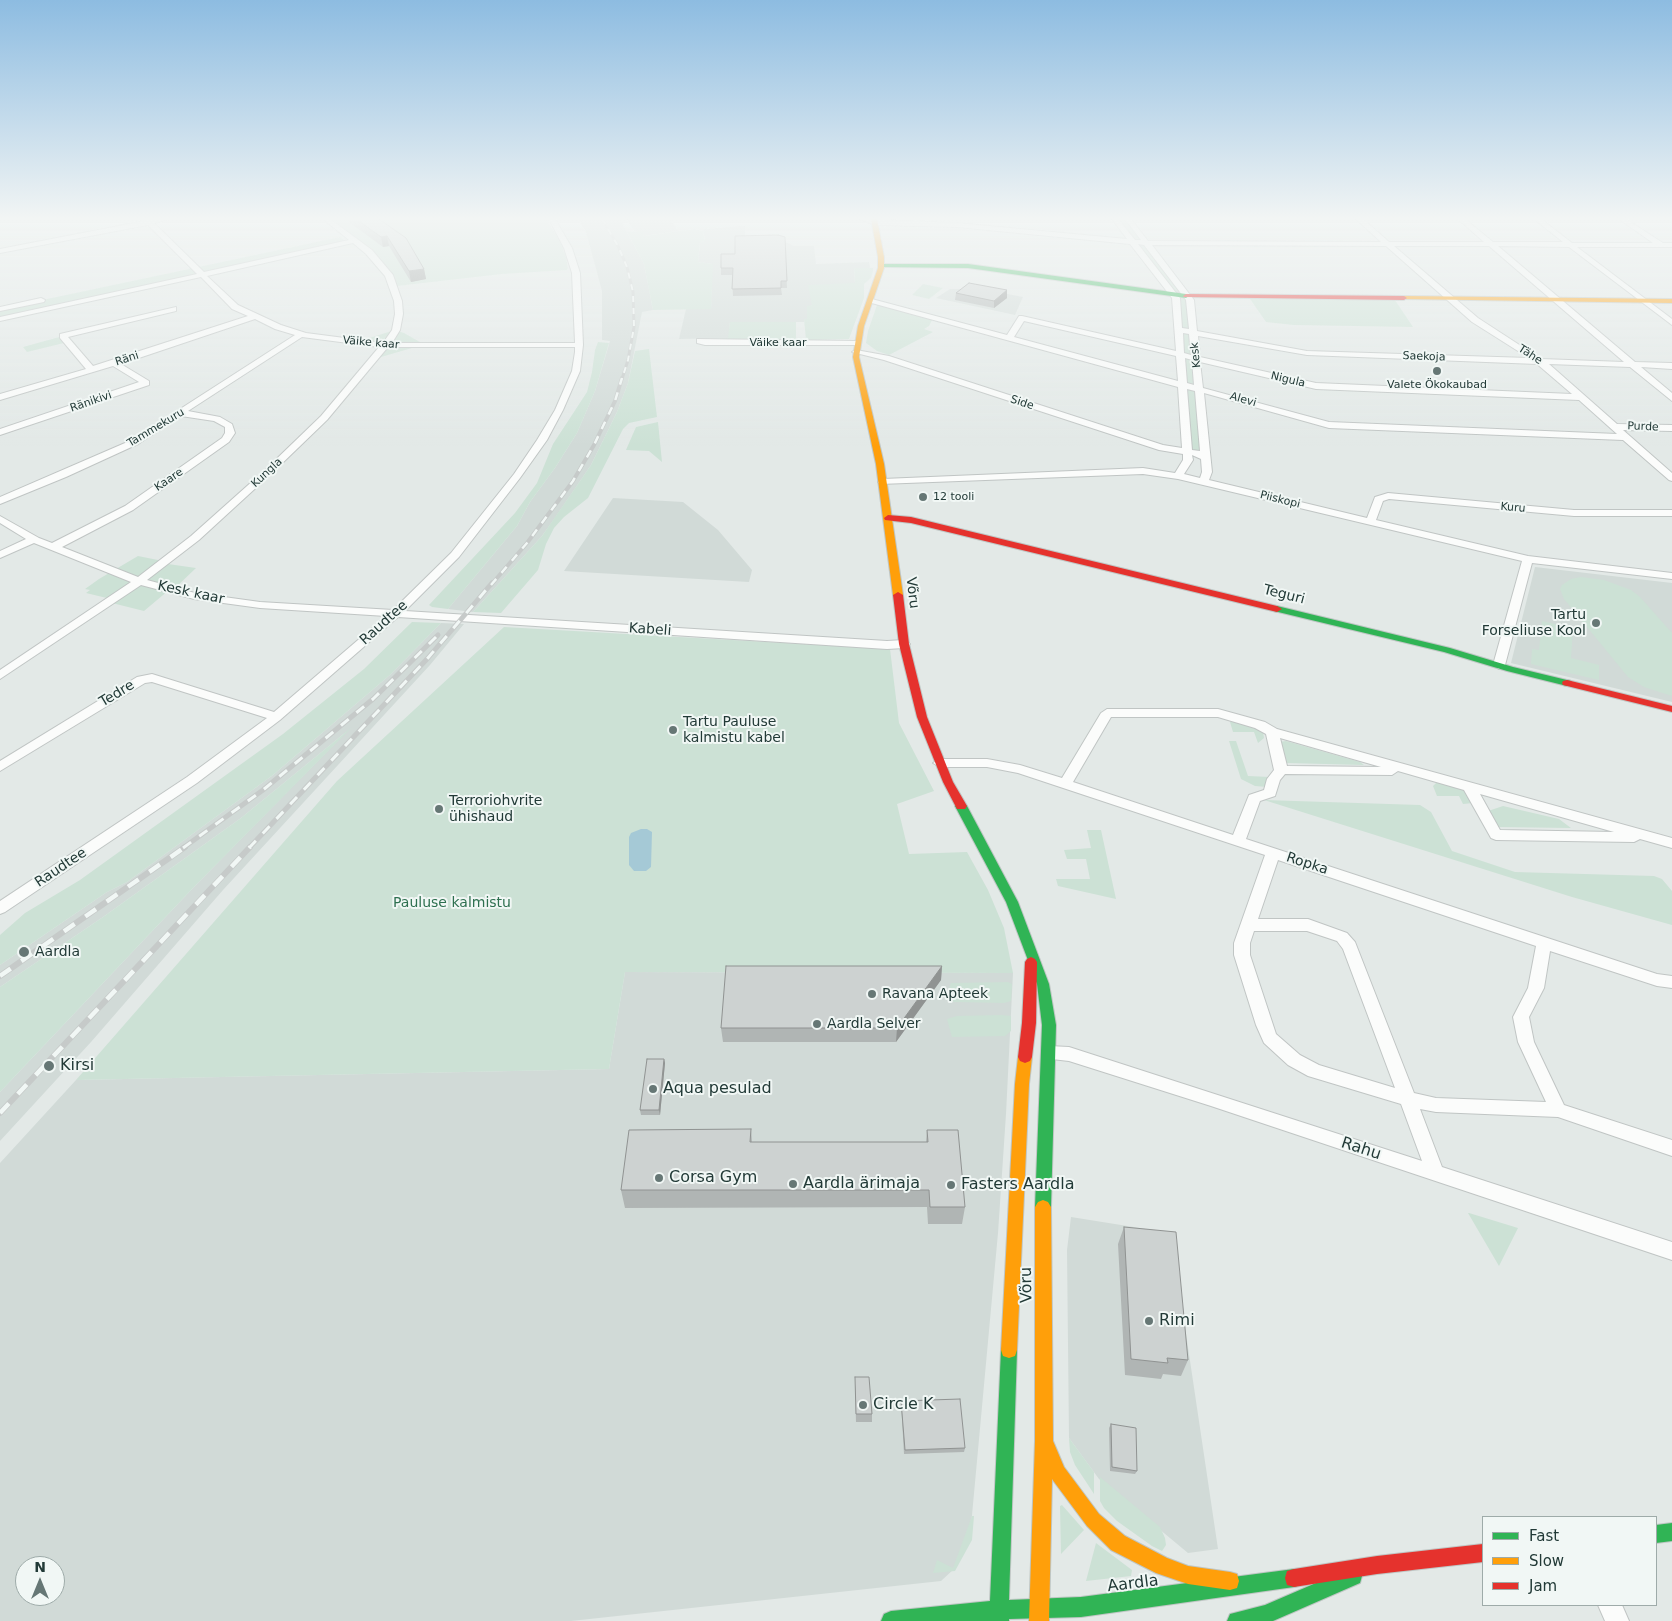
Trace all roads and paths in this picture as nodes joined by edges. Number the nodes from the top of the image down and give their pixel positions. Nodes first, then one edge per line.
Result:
1 (1173, 294) edge
2 (110, 295) edge
3 (221, 295) edge
4 (396, 295) edge
5 (577, 295) edge
6 (873, 295) edge
7 (1178, 295) edge
8 (1447, 295) edge
9 (1551, 295) edge
10 (1635, 295) edge
11 (1188, 296) junction
12 (1450, 297) junction
13 (49, 299) dead end
14 (1556, 299) junction
15 (871, 300) junction
16 (1642, 300) junction
17 (1672, 301) edge
18 (0, 309) edge
19 (173, 309) dead end
20 (253, 317) junction
21 (0, 319) edge
22 (1672, 323) edge
23 (1179, 330) junction
24 (1194, 332) junction
25 (301, 334) junction
26 (1010, 337) junction
27 (700, 341) dead end
28 (578, 344) junction
29 (385, 346) junction
30 (857, 347) junction
31 (1181, 355) junction
32 (1196, 359) junction
33 (1540, 362) junction
34 (114, 363) junction
35 (1632, 365) junction
36 (1672, 366) edge
37 (92, 370) junction
38 (1182, 384) junction
39 (1200, 388) junction
40 (1582, 397) junction
41 (0, 398) edge
42 (1672, 398) edge
43 (181, 413) junction
44 (1615, 427) junction
45 (1672, 428) edge
46 (0, 432) edge
47 (1625, 437) junction
48 (1187, 451) junction
49 (1205, 457) junction
50 (1178, 476) junction
51 (1672, 478) edge
52 (883, 482) junction
53 (1203, 482) junction
54 (0, 501) edge
55 (1672, 513) edge
56 (888, 518) junction
57 (0, 519) edge
58 (1370, 522) junction
59 (34, 540) junction
60 (53, 547) junction
61 (0, 555) edge
62 (1528, 559) junction
63 (1672, 576) edge
64 (139, 581) junction
65 (395, 614) junction
66 (904, 644) junction
67 (1500, 665) junction
68 (0, 675) edge
69 (1672, 709) edge
70 (276, 716) junction
71 (1272, 732) junction
72 (940, 763) junction
73 (0, 767) edge
74 (1282, 770) junction
75 (1412, 771) junction
76 (1065, 784) junction
77 (1469, 786) junction
78 (1652, 838) junction
79 (1238, 841) junction
80 (1672, 843) edge
81 (1273, 853) junction
82 (0, 908) edge
83 (1249, 924) junction
84 (1544, 943) junction
85 (1032, 951) junction
86 (1672, 982) edge
87 (1049, 1052) junction
88 (1408, 1099) junction
89 (1558, 1110) junction
90 (1672, 1148) edge
91 (1436, 1174) junction
92 (1672, 1251) edge
93 (1044, 1441) junction
94 (1672, 1532) edge
95 (1657, 1534) edge
96 (1482, 1553) edge
97 (1377, 1566) junction
98 (1253, 1585) junction
99 (1610, 1606) edge
100 (1040, 1608) junction
101 (999, 1616) edge
102 (1266, 1617) edge
103 (891, 1621) edge
104 (1040, 1621) edge
105 (1237, 1621) edge
106 (1617, 1621) edge

1 - 23 street, Kesk
2 - 21 street
3 - 20 street, Väike kaar
4 - 29 street, Kungla
5 - 28 street, Raudtee
6 - 15 street, Võru
7 - 11 street
8 - 12 street, Tähe
9 - 14 street
10 - 16 street
11 - 12 street
11 - 24 street, Kesk
12 - 14 street
12 - 33 street, Tähe
13 - 18 street
14 - 16 street
14 - 35 street
15 - 26 street, Alevi
15 - 30 street, Võru
16 - 17 street
16 - 22 street
19 - 37 street
20 - 25 street, Väike kaar
20 - 34 street, Räni
23 - 24 street, Saekoja
23 - 31 street, Kesk
24 - 32 street, Kesk
24 - 33 street, Saekoja
25 - 29 street, Väike kaar
25 - 43 street, Tammekuru
26 - 31 street, Nigula
26 - 38 street, Alevi
27 - 30 street, Väike kaar
28 - 29 street, Väike kaar
28 - 65 street, Raudtee
29 - 64 street, Kungla
30 - 48 street, Side
30 - 52 street, Võru
31 - 32 street, Nigula
31 - 38 street, Kesk
32 - 39 street, Kesk
32 - 40 street, Nigula
33 - 35 street, Saekoja
33 - 40 street, Tähe
34 - 37 street, Räni
34 - 46 street, Ränikivi
35 - 36 street, Saekoja
35 - 42 street
37 - 41 street, Räni
38 - 39 street, Alevi
38 - 48 street, Kesk
39 - 47 street, Alevi
39 - 49 street, Kesk
40 - 44 street, Tähe
43 - 54 street, Tammekuru
43 - 60 street, Kaare
44 - 45 street, Purde
44 - 47 street, Tähe
47 - 51 street, Tähe
48 - 49 street, Side
48 - 50 street, Kesk
49 - 53 street, Kesk
50 - 52 street, Piiskopi
50 - 53 street, Piiskopi
52 - 56 street, Võru
53 - 58 street, Piiskopi
55 - 58 street, Kuru
56 - 66 street, Võru
56 - 67 street, Teguri
57 - 59 street, Kesk kaar
58 - 62 street, Piiskopi
59 - 60 street, Kesk kaar
59 - 61 street
60 - 64 street, Kesk kaar
62 - 63 street, Piiskopi
62 - 67 street
64 - 65 street, Kesk kaar
64 - 68 street, Kungla
65 - 66 street, Kabeli
65 - 70 street, Raudtee
66 - 72 street, Võru
67 - 69 street, Teguri
70 - 73 street, Tedre
70 - 82 street, Raudtee
71 - 74 street
71 - 75 street
71 - 76 street
72 - 76 street, Ropka
72 - 85 street, Võru
74 - 75 street
74 - 79 street
75 - 77 street
76 - 79 street, Ropka
77 - 78 street
77 - 78 street
78 - 80 street
79 - 81 street, Ropka
81 - 83 street
81 - 84 street, Ropka
83 - 88 street
83 - 88 street
84 - 86 street, Ropka
84 - 89 street
85 - 87 street, Võru
85 - 101 street, Võru
87 - 91 street, Rahu
87 - 93 street, Võru
88 - 89 street
88 - 91 street
89 - 90 street
91 - 92 street, Rahu
93 - 98 street
93 - 100 street, Võru
94 - 95 street
96 - 97 street, Aardla
97 - 98 street, Aardla
97 - 102 street, Aardla
98 - 100 street, Aardla
98 - 102 street
99 - 106 street
100 - 101 street, Aardla
100 - 104 street, Võru
101 - 103 street, Aardla
102 - 105 street, Aardla

